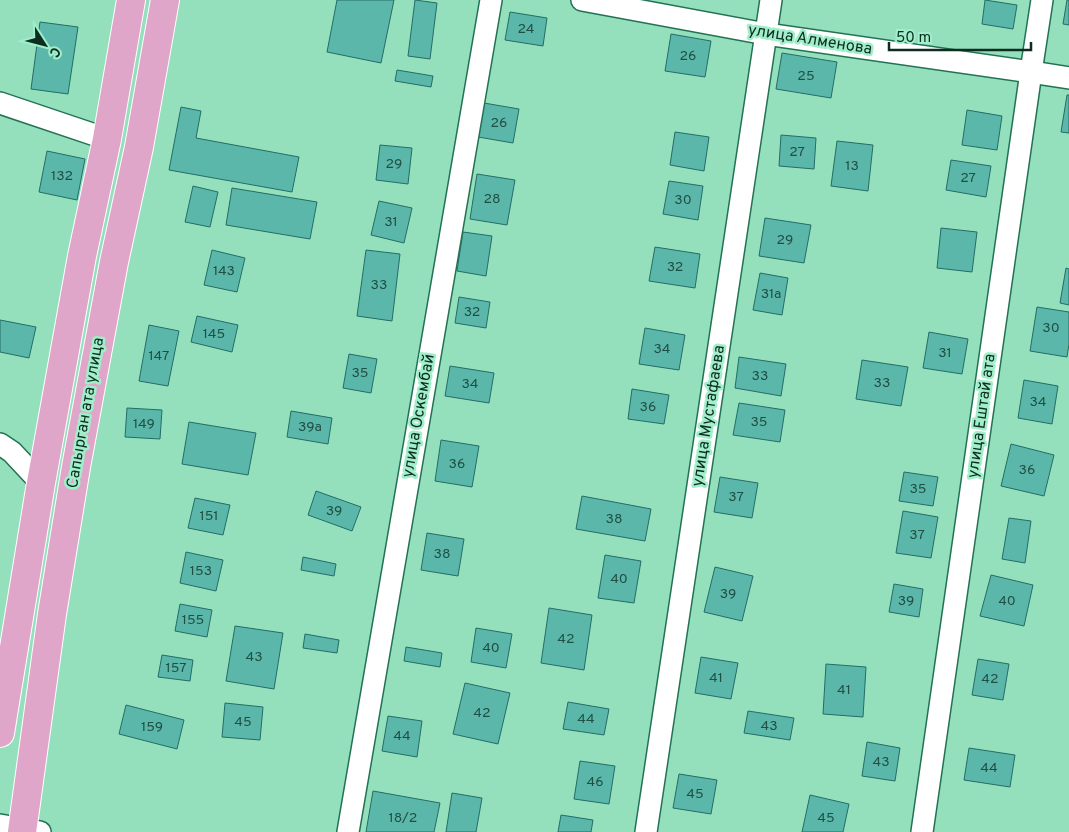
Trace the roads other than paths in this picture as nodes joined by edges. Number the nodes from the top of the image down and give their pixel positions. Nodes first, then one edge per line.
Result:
1 (131, 0) edge
2 (165, 0) edge
3 (491, 0) edge
4 (582, 0) edge
5 (771, 0) edge
6 (1042, 0) edge
7 (766, 34) junction
8 (1031, 72) junction
9 (1069, 78) edge
10 (0, 103) edge
11 (108, 139) junction
12 (0, 444) edge
13 (42, 483) junction
14 (9, 621) edge
15 (0, 732) edge
16 (21, 830) edge
17 (348, 832) edge
18 (646, 832) edge
19 (922, 832) edge

1 - 11 main road, Сапырган ата улица
2 - 16 main road, Сапырган ата улица
3 - 17 street, улица Оскембай
4 - 7 street, улица Алменова
5 - 7 street, улица Мустафаева
6 - 8 street, улица Ештай ата
7 - 8 street, улица Алменова
7 - 18 street, улица Мустафаева
8 - 9 street, улица Алменова
8 - 19 street, улица Ештай ата
10 - 11 street
11 - 13 main road, Сапырган ата улица
12 - 13 street
13 - 14 main road, Сапырган ата улица
14 - 15 main road, Сапырган ата улица

